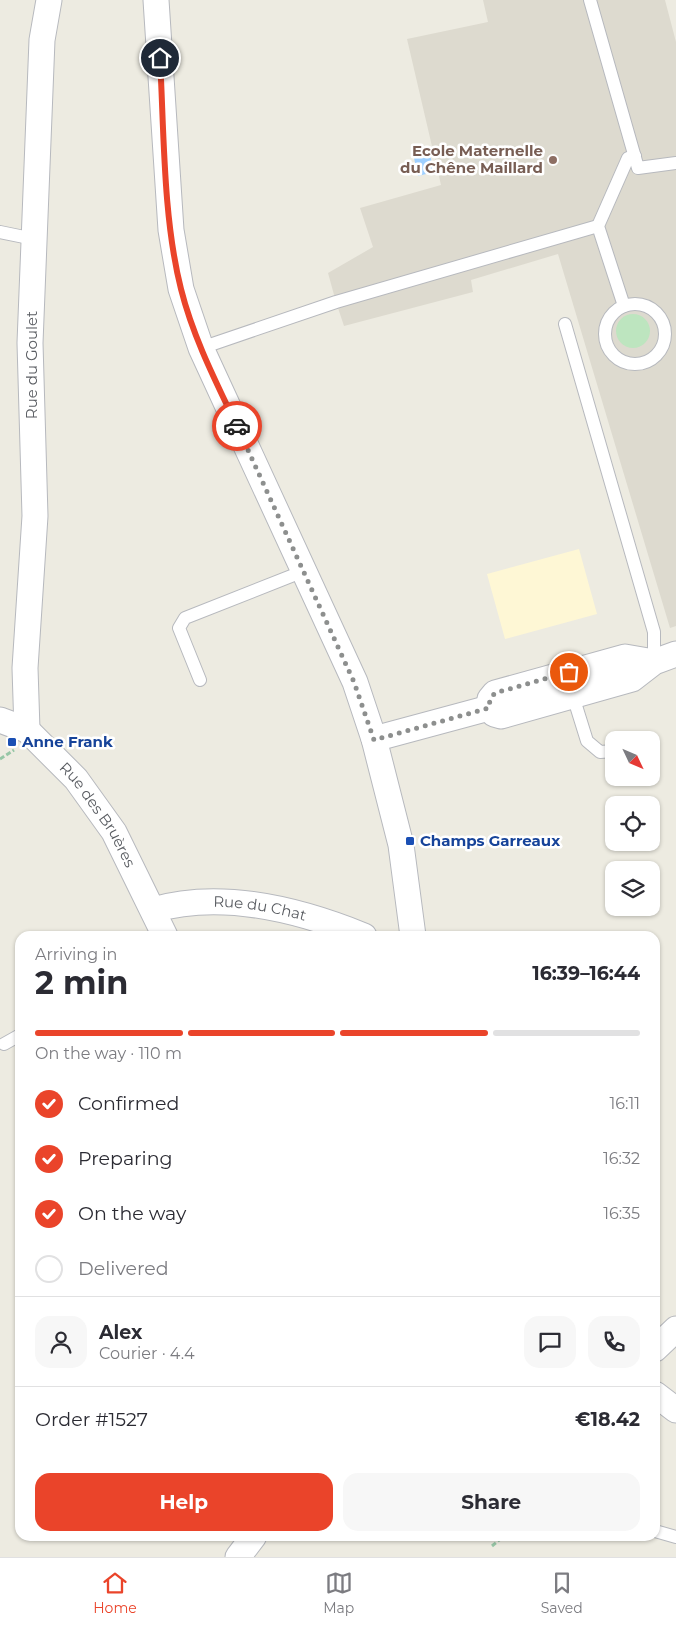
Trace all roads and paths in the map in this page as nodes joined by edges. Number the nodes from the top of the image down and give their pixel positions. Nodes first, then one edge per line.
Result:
1 (49, 0) edge
2 (156, 0) edge
3 (590, 0) edge
4 (635, 156) junction
5 (676, 163) edge
6 (598, 226) junction
7 (0, 232) edge
8 (34, 239) junction
9 (624, 306) junction
10 (565, 324) dead end
11 (201, 348) junction
12 (304, 571) junction
13 (665, 658) edge
14 (200, 680) dead end
15 (573, 696) junction
16 (489, 708) junction
17 (0, 720) edge
18 (27, 730) junction
19 (374, 740) junction
20 (605, 752) edge
21 (152, 910) junction
22 (162, 931) edge
23 (350, 931) edge
24 (413, 931) edge
25 (15, 1038) edge
26 (4, 1044) dead end
27 (676, 1329) edge
28 (660, 1344) edge
29 (660, 1398) edge
30 (676, 1410) edge
31 (660, 1532) edge
32 (676, 1537) edge
33 (250, 1541) edge
34 (498, 1541) edge
35 (492, 1546) dead end
36 (238, 1557) edge

1 - 8 street, Rue du Goulet
2 - 11 street
3 - 4 lane
4 - 5 lane
4 - 6 lane
6 - 9 lane
6 - 11 lane
7 - 8 lane
8 - 18 street, Rue du Goulet
9 - 9 lane
10 - 13 lane
11 - 12 street
12 - 14 lane
12 - 19 street
13 - 15 street
13 - 16 street
15 - 16 street
15 - 20 lane
16 - 19 street
17 - 18 street, Rue des Bruères
18 - 21 street, Rue des Bruères
19 - 24 street
21 - 22 street, Rue des Bruères
21 - 23 street, Rue du Chat
25 - 26 lane
27 - 28 street
29 - 30 street
31 - 32 lane
33 - 36 street
34 - 35 path

